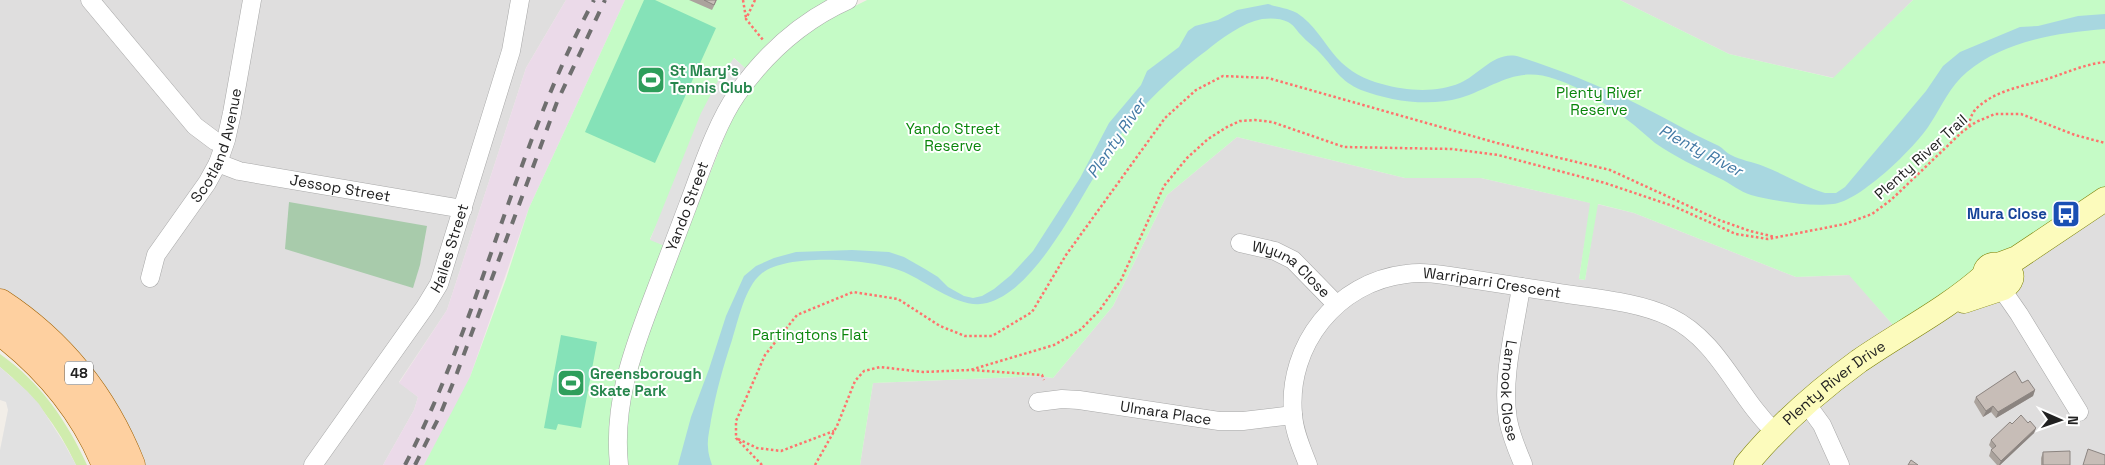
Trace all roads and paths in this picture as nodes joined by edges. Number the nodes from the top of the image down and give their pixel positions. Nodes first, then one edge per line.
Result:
1 (90, 0) edge
2 (252, 0) edge
3 (520, 0) edge
4 (744, 0) edge
5 (755, 0) edge
6 (848, 0) edge
7 (746, 19) junction
8 (772, 50) junction
9 (2105, 62) edge
10 (1969, 126) junction
11 (2105, 143) edge
12 (224, 144) junction
13 (218, 163) junction
14 (2105, 200) edge
15 (463, 209) junction
16 (2105, 216) edge
17 (1779, 238) junction
18 (1240, 243) dead end
19 (150, 278) dead end
20 (2001, 280) junction
21 (1521, 287) junction
22 (0, 303) edge
23 (1336, 304) junction
24 (0, 331) edge
25 (970, 370) junction
26 (1044, 380) dead end
27 (1038, 402) dead end
28 (1806, 403) junction
29 (2079, 412) dead end
30 (1293, 415) junction
31 (834, 431) junction
32 (1776, 433) junction
33 (736, 438) junction
34 (1523, 464) edge
35 (106, 465) edge
36 (131, 465) edge
37 (313, 465) edge
38 (620, 465) edge
39 (762, 465) edge
40 (814, 465) edge
41 (1308, 465) edge
42 (1746, 465) edge
43 (1840, 465) edge

1 - 12 street
2 - 12 street, Scotland Avenue
3 - 15 street, Hailes Street
4 - 7 path
5 - 7 path
6 - 8 street, Yando Street
7 - 8 path
8 - 38 street, Yando Street
9 - 10 path
10 - 11 path, Plenty River Trail
10 - 17 path, Plenty River Trail
12 - 13 street, Scotland Avenue
13 - 15 street, Jessop Street
13 - 19 street, Scotland Avenue
14 - 20 street, Plenty River Drive
15 - 37 street, Hailes Street
16 - 20 street, Plenty River Drive
17 - 25 path
17 - 33 path
18 - 23 street, Wyuna Close
20 - 28 street, Plenty River Drive
20 - 29 street
21 - 23 street, Warriparri Crescent
21 - 32 street, Warriparri Crescent
21 - 34 street, Larnook Close
22 - 36 main road, 48
23 - 30 street, Warriparri Crescent
24 - 35 main road, 48
25 - 26 path
25 - 31 path
27 - 30 street, Ulmara Place
28 - 32 street, Plenty River Drive
28 - 43 street
30 - 41 street, Warriparri Crescent
31 - 33 path
31 - 40 path
32 - 42 street, Plenty River Drive
33 - 39 path

